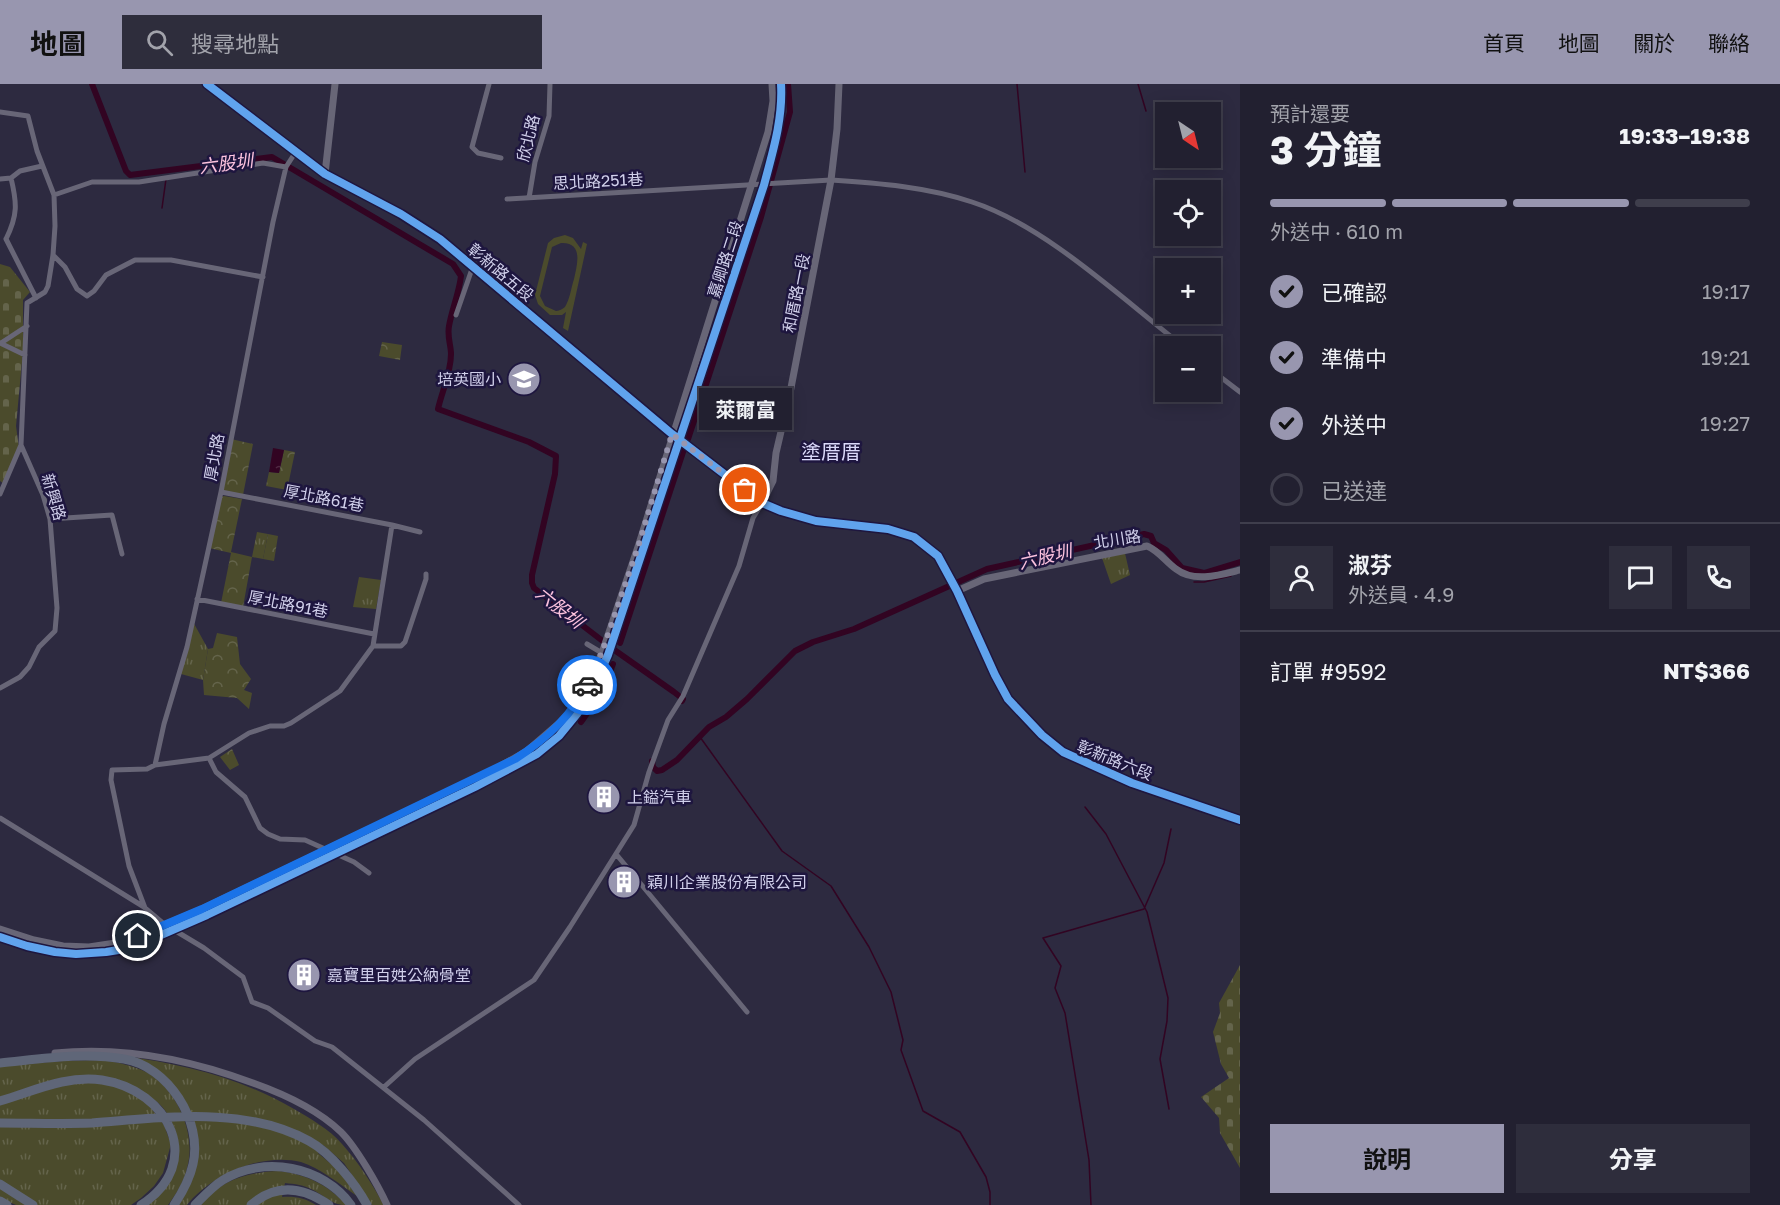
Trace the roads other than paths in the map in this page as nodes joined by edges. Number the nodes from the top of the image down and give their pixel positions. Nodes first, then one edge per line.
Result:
1 (207, 84) edge
2 (334, 84) edge
3 (489, 84) edge
4 (550, 84) edge
5 (772, 84) edge
6 (781, 84) edge
7 (839, 84) edge
8 (0, 112) edge
9 (295, 153) junction
10 (501, 158) dead end
11 (42, 166) junction
12 (286, 167) junction
13 (325, 174) junction
14 (10, 178) junction
15 (0, 179) edge
16 (831, 180) junction
17 (769, 184) junction
18 (752, 186) junction
19 (54, 195) junction
20 (529, 198) junction
21 (507, 199) dead end
22 (3, 239) edge
23 (53, 255) junction
24 (473, 266) junction
25 (263, 277) junction
26 (36, 298) junction
27 (456, 315) dead end
28 (27, 327) junction
29 (1170, 336) edge
30 (0, 343) edge
31 (25, 355) junction
32 (1221, 378) edge
33 (1239, 392) edge
34 (676, 436) junction
35 (21, 445) junction
36 (221, 492) junction
37 (0, 494) edge
38 (762, 503) junction
39 (50, 519) junction
40 (392, 525) junction
41 (420, 532) dead end
42 (122, 554) dead end
43 (1240, 570) edge
44 (426, 573) dead end
45 (957, 591) junction
46 (197, 599) junction
47 (375, 634) junction
48 (587, 644) dead end
49 (373, 646) junction
50 (605, 654) junction
51 (0, 688) edge
52 (209, 758) junction
53 (155, 765) junction
54 (0, 818) edge
55 (1240, 820) edge
56 (324, 850) junction
57 (336, 853) junction
58 (616, 854) junction
59 (369, 873) dead end
60 (145, 908) junction
61 (164, 924) junction
62 (0, 929) edge
63 (174, 930) junction
64 (0, 937) edge
65 (747, 1012) dead end
66 (0, 1062) edge
67 (384, 1087) junction
68 (0, 1101) edge
69 (0, 1123) edge
70 (0, 1184) edge
71 (0, 1201) edge
72 (7, 1205) edge
73 (33, 1205) edge
74 (141, 1205) edge
75 (174, 1205) edge
76 (195, 1205) edge
77 (251, 1205) edge
78 (329, 1205) edge
79 (351, 1205) edge
80 (367, 1205) edge
81 (387, 1205) edge
82 (519, 1205) edge

1 - 9 street, 彰新路五段
2 - 13 street
3 - 10 street
4 - 20 street, 欣北路
5 - 18 street, 嘉卿路二段
6 - 17 street, 嘉卿路二段
7 - 16 street, 和厝路一段
8 - 11 street
9 - 12 street, 厚北路
9 - 13 street, 彰新路五段
11 - 14 street
11 - 19 street
12 - 19 street
12 - 25 street, 厚北路
13 - 24 street, 彰新路五段
14 - 15 street
14 - 22 street
16 - 17 street, 思北路251巷
16 - 29 street, 思北路251巷
16 - 38 street, 和厝路一段
17 - 18 street, 思北路251巷
17 - 34 street, 嘉卿路二段
18 - 20 street, 思北路251巷
18 - 34 street, 嘉卿路二段
19 - 23 street
20 - 21 street, 思北路251巷
22 - 26 street
23 - 25 street
23 - 26 street
24 - 27 street
24 - 34 street, 彰新路五段
25 - 36 street, 厚北路
26 - 28 street, 新興路
28 - 30 street
28 - 31 street, 新興路
30 - 31 street
31 - 35 street, 新興路
32 - 33 street
34 - 38 street, 彰新路五段
34 - 50 street
35 - 37 street
35 - 39 street, 新興路
36 - 40 street, 厚北路61巷
36 - 46 street, 厚北路
38 - 45 street, 彰新路六段
38 - 58 street
39 - 42 street
39 - 51 street, 新興路
40 - 41 street, 厚北路61巷
40 - 47 street
43 - 45 street, 北川路
44 - 49 street
45 - 55 street, 彰新路六段
46 - 47 street, 厚北路91巷
46 - 53 street, 厚北路
47 - 49 street
48 - 50 street
49 - 52 street
50 - 56 street
50 - 57 street
52 - 53 street
52 - 56 street
53 - 60 street
54 - 60 street
56 - 57 street
56 - 61 street
57 - 59 street
57 - 63 street
58 - 65 street
58 - 67 street
60 - 61 street
61 - 62 street
61 - 63 street
63 - 64 street
63 - 67 street
66 - 75 highway
66 - 81 street
67 - 82 street
68 - 74 highway
69 - 80 highway
70 - 73 highway
71 - 72 highway
76 - 79 highway
77 - 78 highway

